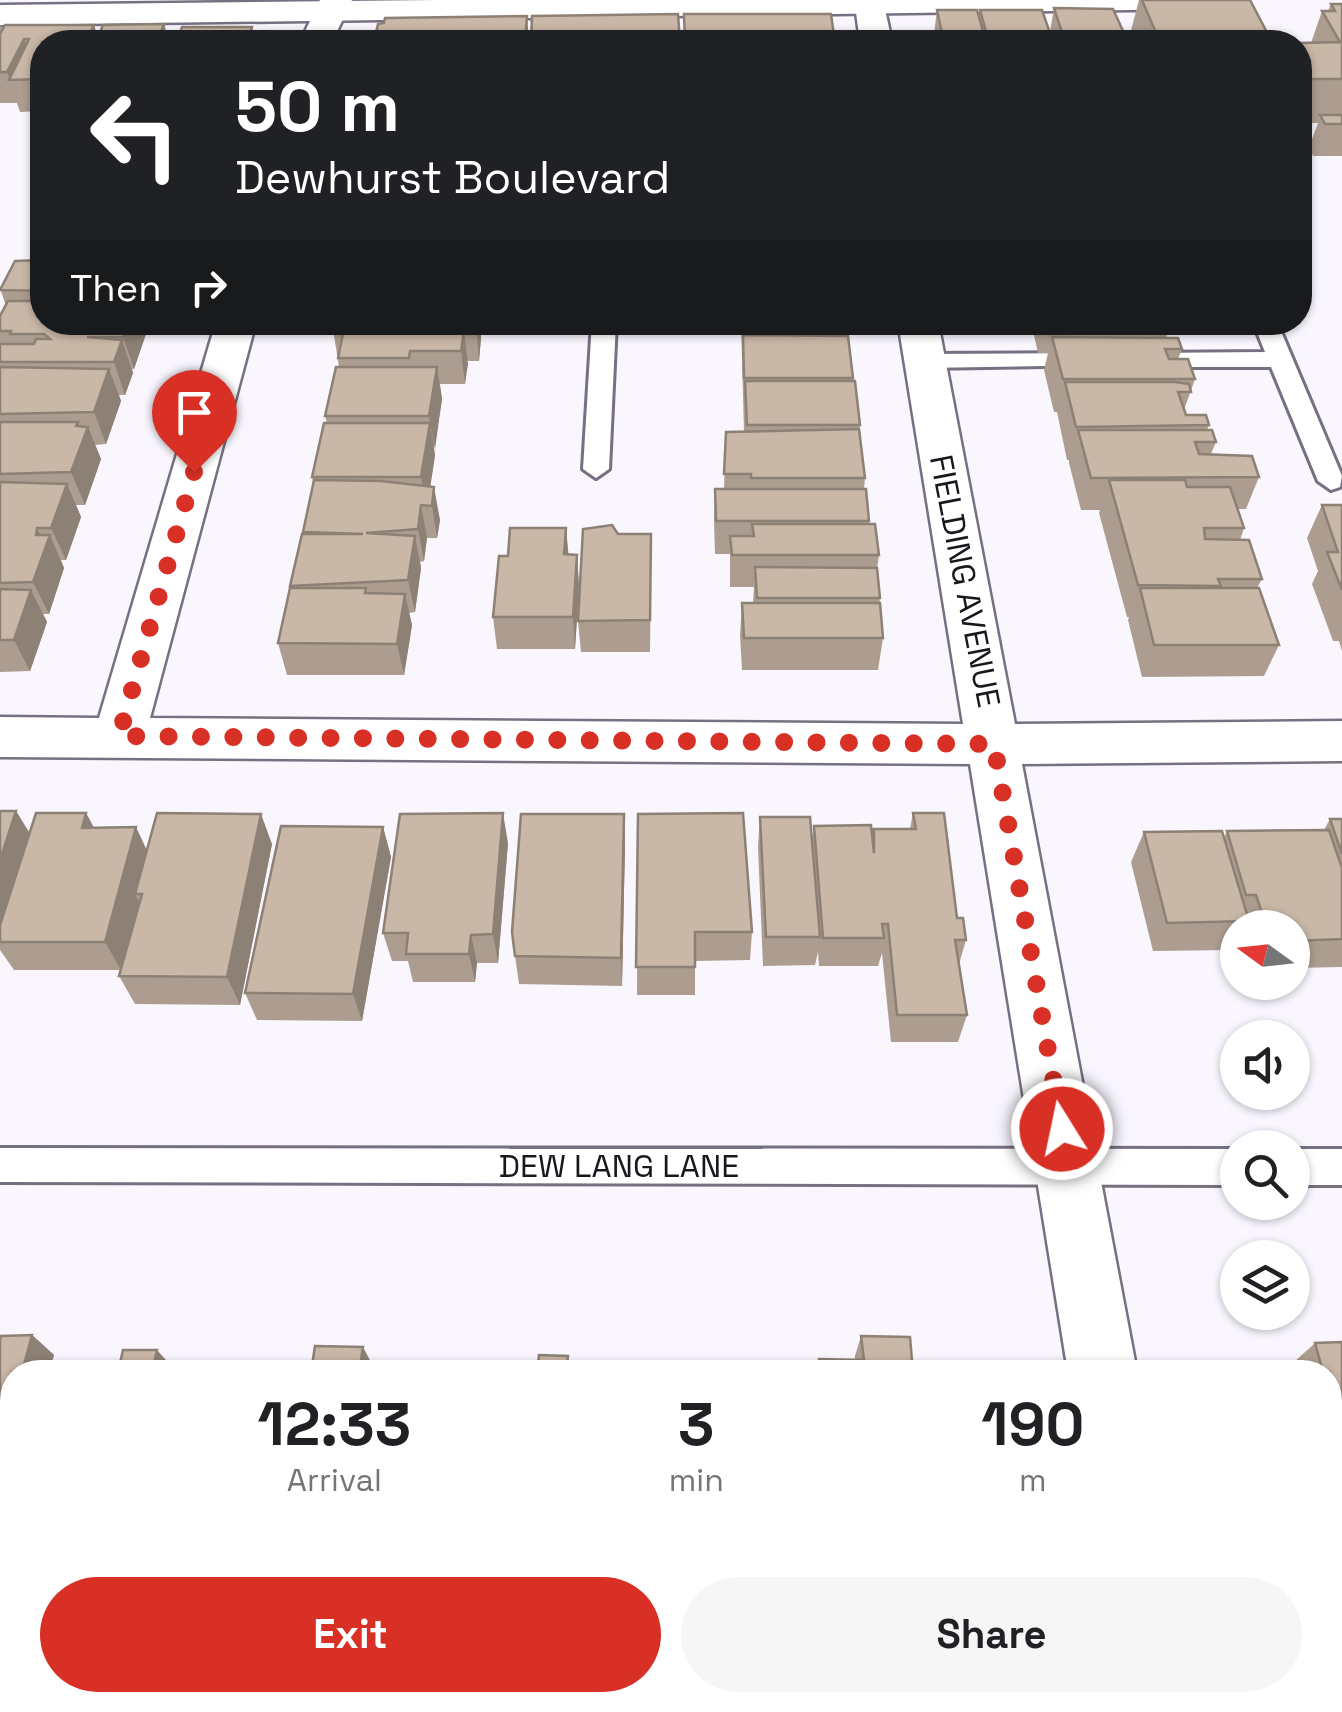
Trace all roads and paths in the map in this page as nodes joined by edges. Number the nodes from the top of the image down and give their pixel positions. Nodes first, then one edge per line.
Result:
1 (1205, 0) edge
2 (334, 5) edge
3 (871, 5) junction
4 (0, 15) edge
5 (322, 30) edge
6 (874, 30) edge
7 (232, 335) edge
8 (603, 335) edge
9 (1270, 335) edge
10 (921, 342) edge
11 (1280, 359) junction
12 (596, 468) dead end
13 (1330, 481) dead end
14 (119, 736) junction
15 (0, 738) edge
16 (1342, 742) edge
17 (994, 744) junction
18 (0, 1165) edge
19 (1068, 1166) junction
20 (1220, 1167) edge
21 (1310, 1167) edge
22 (1342, 1168) edge
23 (1102, 1360) edge

1 - 3 street
2 - 3 street
2 - 4 street
2 - 5 street
3 - 6 street
7 - 14 street
8 - 12 lane
9 - 11 lane
10 - 11 lane
10 - 17 street, FIELDING AVENUE
11 - 13 lane
14 - 15 street
14 - 17 street
16 - 17 street
17 - 19 street, FIELDING AVENUE
18 - 19 lane, DEW LANG LANE
19 - 20 lane, DEW LANG LANE
19 - 23 street, FIELDING AVENUE
21 - 22 lane

